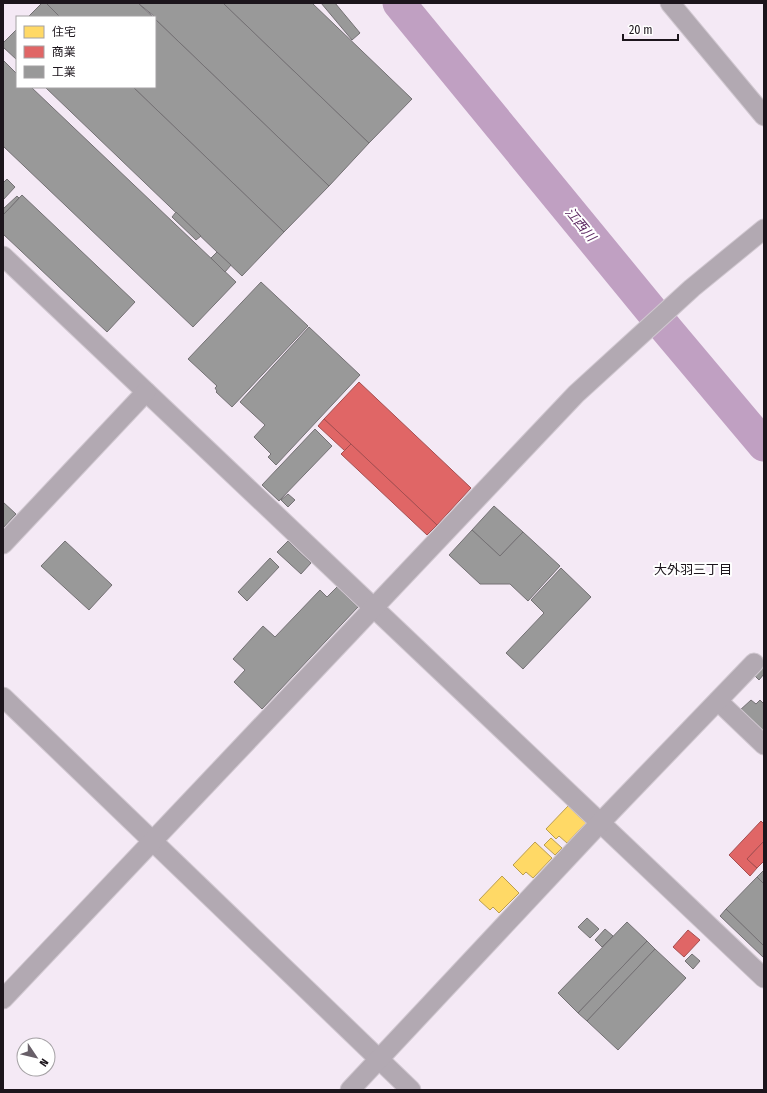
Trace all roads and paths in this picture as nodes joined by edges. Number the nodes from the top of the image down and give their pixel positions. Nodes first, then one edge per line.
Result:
1 (670, 3) edge
2 (764, 116) edge
3 (764, 229) edge
4 (3, 256) edge
5 (146, 392) junction
6 (3, 544) edge
7 (374, 608) junction
8 (754, 663) dead end
9 (3, 697) edge
10 (718, 701) junction
11 (764, 745) edge
12 (600, 823) junction
13 (154, 840) junction
14 (764, 978) edge
15 (3, 999) edge
16 (379, 1060) junction
17 (350, 1090) edge
18 (411, 1090) edge

1 - 2 street
3 - 7 street
4 - 5 street
5 - 6 street
5 - 7 street
7 - 12 street
7 - 13 street
8 - 10 street
9 - 13 street
10 - 11 street
10 - 12 street
12 - 14 street
12 - 16 street
13 - 15 street
13 - 16 street
16 - 17 street
16 - 18 street

